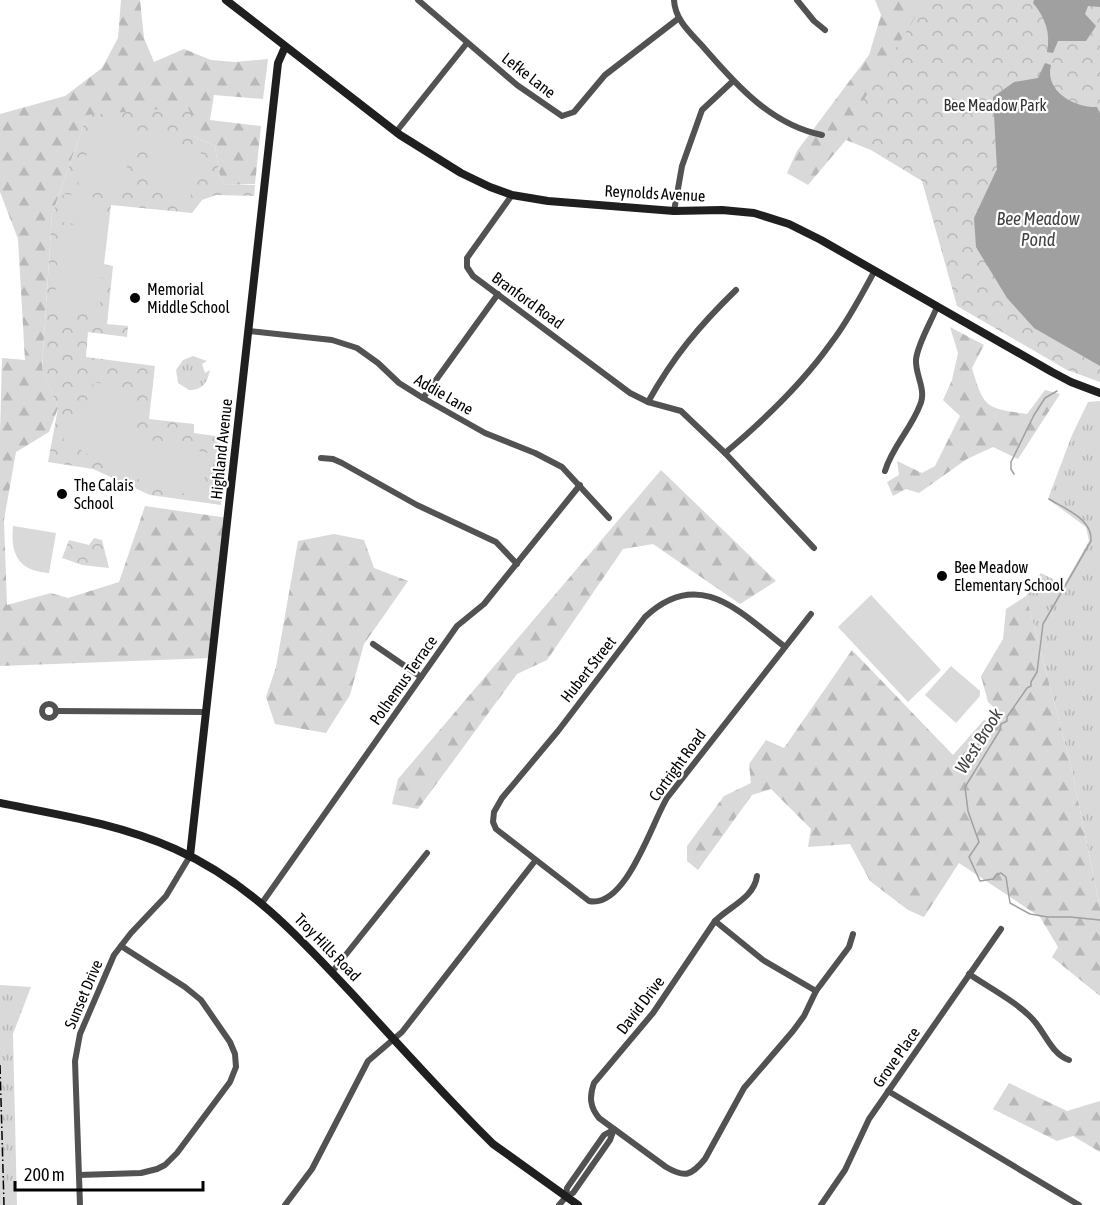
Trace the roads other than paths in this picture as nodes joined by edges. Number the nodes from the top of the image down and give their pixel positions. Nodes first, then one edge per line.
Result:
1 (226, 0) edge
2 (418, 0) edge
3 (674, 0) edge
4 (797, 0) edge
5 (679, 18) junction
6 (825, 30) dead end
7 (467, 43) junction
8 (285, 47) junction
9 (733, 81) junction
10 (396, 132) junction
11 (822, 135) dead end
12 (512, 195) junction
13 (674, 211) junction
14 (874, 272) junction
15 (736, 290) dead end
16 (498, 294) junction
17 (937, 308) junction
18 (249, 331) junction
19 (1100, 393) edge
20 (423, 398) junction
21 (648, 402) junction
22 (725, 453) junction
23 (321, 458) dead end
24 (885, 471) dead end
25 (580, 485) junction
26 (609, 518) dead end
27 (814, 548) dead end
28 (517, 564) junction
29 (811, 614) dead end
30 (373, 644) dead end
31 (785, 647) junction
32 (421, 677) junction
33 (56, 711) dead end
34 (206, 712) junction
35 (0, 803) edge
36 (427, 853) dead end
37 (189, 856) junction
38 (535, 861) junction
39 (757, 876) dead end
40 (262, 903) junction
41 (716, 921) junction
42 (1001, 929) dead end
43 (853, 934) dead end
44 (121, 946) junction
45 (332, 972) junction
46 (969, 974) junction
47 (816, 991) junction
48 (393, 1039) junction
49 (1069, 1060) dead end
50 (888, 1091) junction
51 (614, 1129) junction
52 (79, 1175) junction
53 (566, 1197) junction
54 (80, 1205) edge
55 (285, 1205) edge
56 (560, 1205) edge
57 (578, 1205) edge
58 (821, 1205) edge
59 (1079, 1205) edge

1 - 8 street, Reynolds Avenue
2 - 7 street, Lefke Lane
3 - 5 street
4 - 6 street
5 - 7 street, Lefke Lane
5 - 9 street
7 - 10 street
8 - 10 street, Reynolds Avenue
8 - 18 street, Highland Avenue
9 - 11 street
9 - 13 street
10 - 12 street, Reynolds Avenue
12 - 13 street, Reynolds Avenue
12 - 16 street, Branford Road
13 - 14 street, Reynolds Avenue
14 - 17 street, Reynolds Avenue
14 - 22 street
15 - 21 street
16 - 20 street
16 - 21 street, Branford Road
17 - 19 street, Reynolds Avenue
17 - 24 street
18 - 20 street, Addie Lane
18 - 34 street, Highland Avenue
20 - 25 street, Addie Lane
21 - 22 street, Branford Road
22 - 27 street, Branford Road
23 - 28 street
25 - 26 street, Addie Lane
25 - 28 street, Polhemus Terrace
28 - 32 street, Polhemus Terrace
29 - 31 street, Cortright Road
30 - 32 street
31 - 38 street, Cortright Road
31 - 38 street, Hubert Street
32 - 40 street, Polhemus Terrace
33 - 34 street
34 - 37 street, Highland Avenue
35 - 37 street, Troy Hills Road
36 - 45 street
37 - 40 street, Troy Hills Road
37 - 44 street, Sunset Drive
38 - 48 street
39 - 41 street, David Drive
40 - 45 street, Troy Hills Road
41 - 47 street
41 - 51 street, David Drive
42 - 46 street, Grove Place
43 - 47 street
44 - 52 street, Sunset Drive
44 - 52 street
45 - 48 street, Troy Hills Road
46 - 49 street
46 - 50 street, Grove Place
47 - 51 street, David Drive
48 - 53 street, Troy Hills Road
48 - 55 street
50 - 58 street, Grove Place
50 - 59 street
51 - 53 street
52 - 54 street, Sunset Drive
53 - 56 street
53 - 57 street, Troy Hills Road

